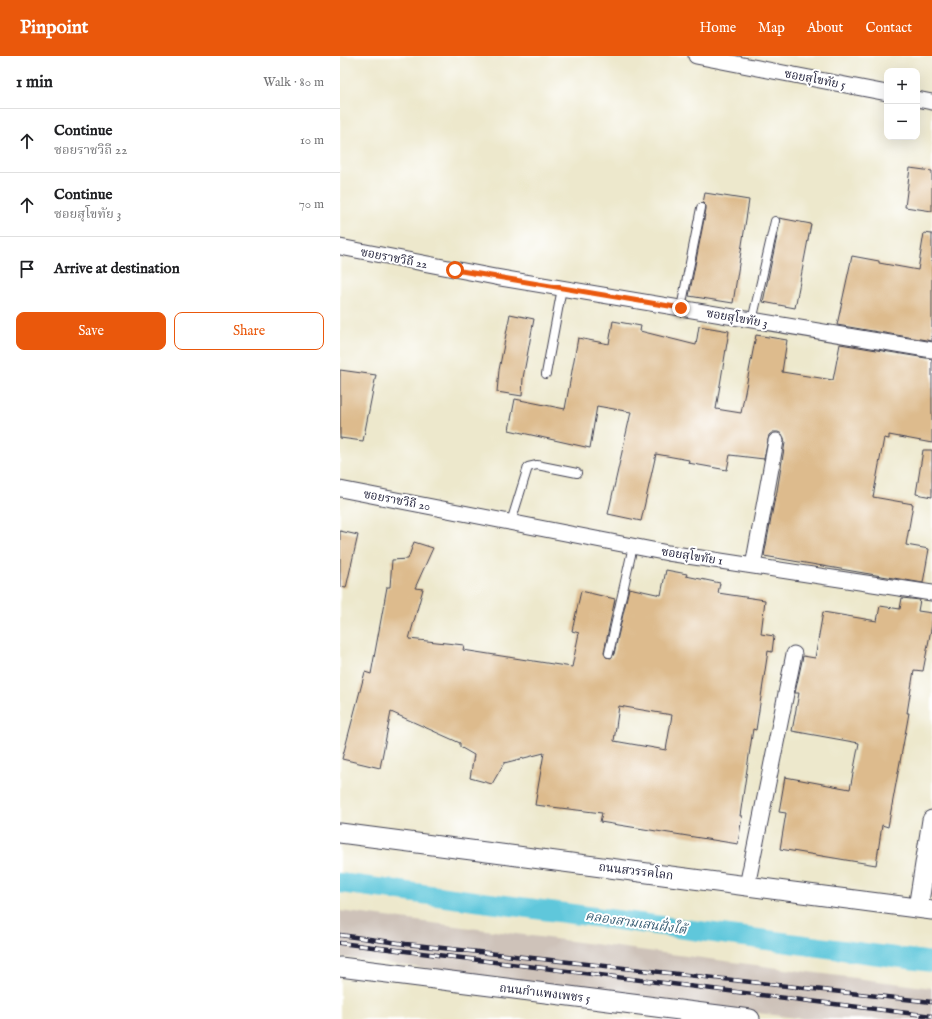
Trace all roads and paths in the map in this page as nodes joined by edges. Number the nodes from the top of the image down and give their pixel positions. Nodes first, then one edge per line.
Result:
1 (696, 56) edge
2 (884, 92) edge
3 (920, 100) edge
4 (932, 102) edge
5 (701, 208) dead end
6 (775, 222) dead end
7 (340, 247) edge
8 (495, 277) joint
9 (562, 288) junction
10 (681, 308) junction
11 (752, 321) junction
12 (932, 350) edge
13 (546, 374) dead end
14 (776, 441) dead end
15 (576, 473) dead end
16 (340, 489) edge
17 (454, 511) joint
18 (511, 522) junction
19 (633, 546) junction
20 (753, 566) junction
21 (932, 593) edge
22 (609, 653) dead end
23 (794, 654) dead end
24 (932, 820) edge
25 (340, 833) edge
26 (747, 886) junction
27 (925, 909) edge
28 (340, 967) edge
29 (750, 1019) edge

1 - 2 street, ซอยสุโขทัย 5
3 - 4 street
5 - 10 lane
6 - 11 lane
7 - 8 street, ซอยราชวิถี 22
8 - 9 street, ซอยสุโขทัย 3
9 - 10 street, ซอยสุโขทัย 3
9 - 13 lane
10 - 11 street, ซอยสุโขทัย 3
11 - 12 street, ซอยสุโขทัย 3
14 - 20 street
15 - 18 lane
16 - 17 street, ซอยราชวิถี 20
17 - 18 street, ซอยสุโขทัย 1
18 - 19 street, ซอยสุโขทัย 1
19 - 20 street, ซอยสุโขทัย 1
19 - 22 lane
20 - 21 street, ซอยสุโขทัย 1
23 - 26 street
24 - 27 street
25 - 26 street, ถนนสวรรคโลก
26 - 27 street, ถนนสวรรคโลก
28 - 29 street, ถนนกำแพงเพชร 5

